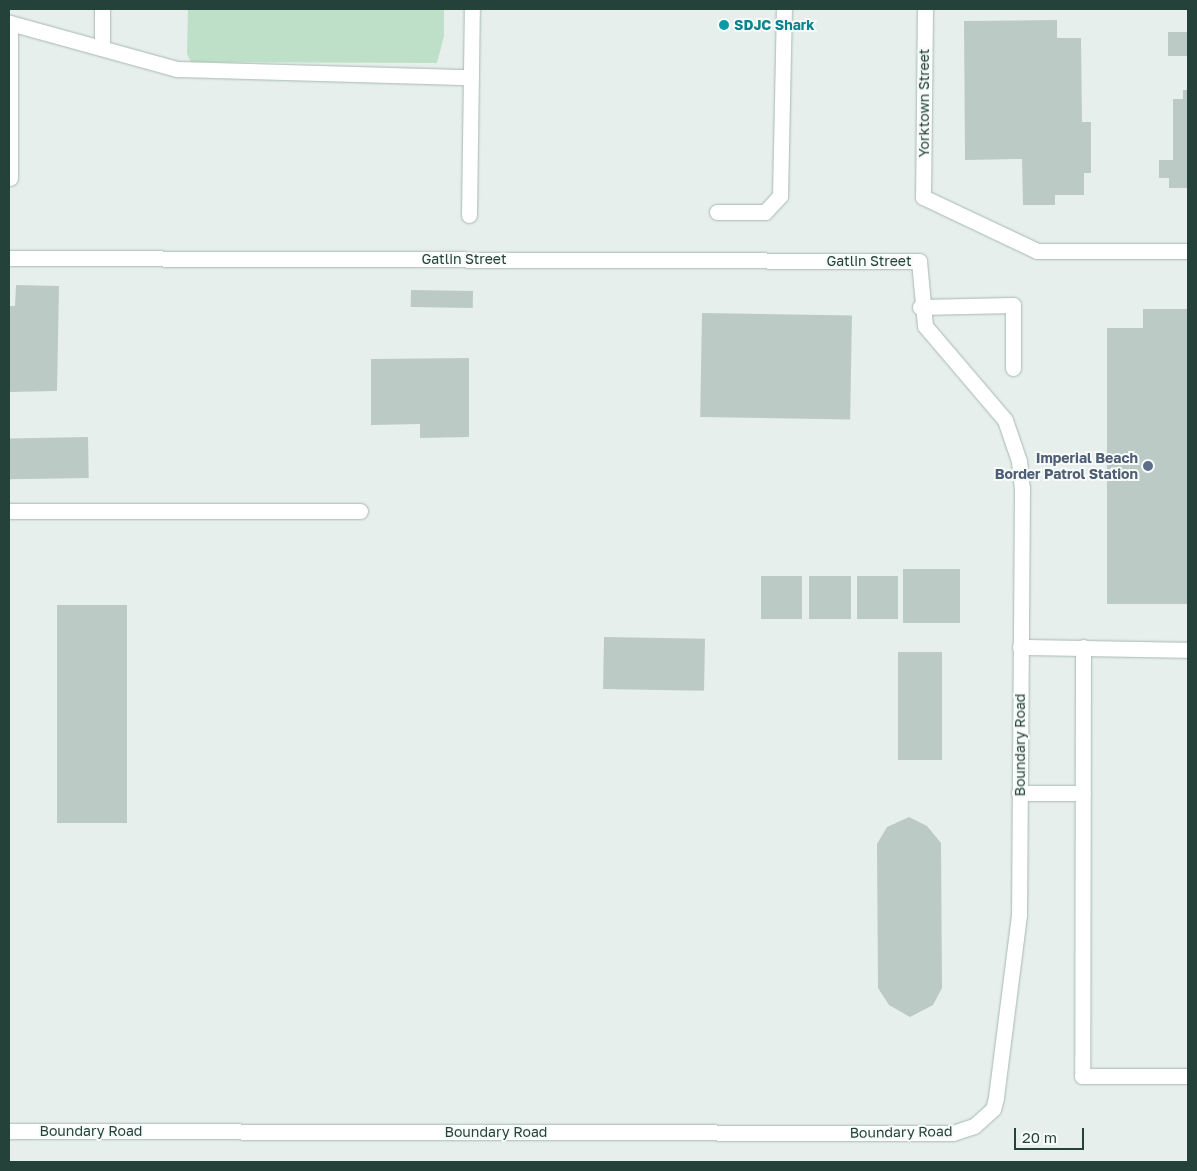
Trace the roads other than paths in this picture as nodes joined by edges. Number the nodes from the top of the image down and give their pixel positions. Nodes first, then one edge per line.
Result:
1 (102, 9) edge
2 (472, 9) edge
3 (784, 9) edge
4 (925, 9) edge
5 (102, 48) junction
6 (471, 77) junction
7 (10, 178) edge
8 (717, 212) dead end
9 (469, 215) dead end
10 (1188, 251) edge
11 (9, 258) edge
12 (919, 261) joint
13 (920, 307) junction
14 (1014, 368) dead end
15 (9, 511) edge
16 (360, 511) dead end
17 (1020, 647) junction
18 (1083, 647) junction
19 (1188, 650) edge
20 (1019, 793) junction
21 (1083, 793) junction
22 (1188, 1076) edge
23 (9, 1132) edge

1 - 5 street
2 - 6 street
3 - 8 street
4 - 10 street, Yorktown Street
5 - 6 street
5 - 7 street
6 - 9 street
11 - 12 street, Gatlin Street
12 - 13 street, Boundary Road
13 - 14 street
13 - 17 street, Boundary Road
15 - 16 street
17 - 18 street
17 - 20 street, Boundary Road
18 - 19 street
18 - 21 street
20 - 21 street
20 - 23 street, Boundary Road
21 - 22 street

